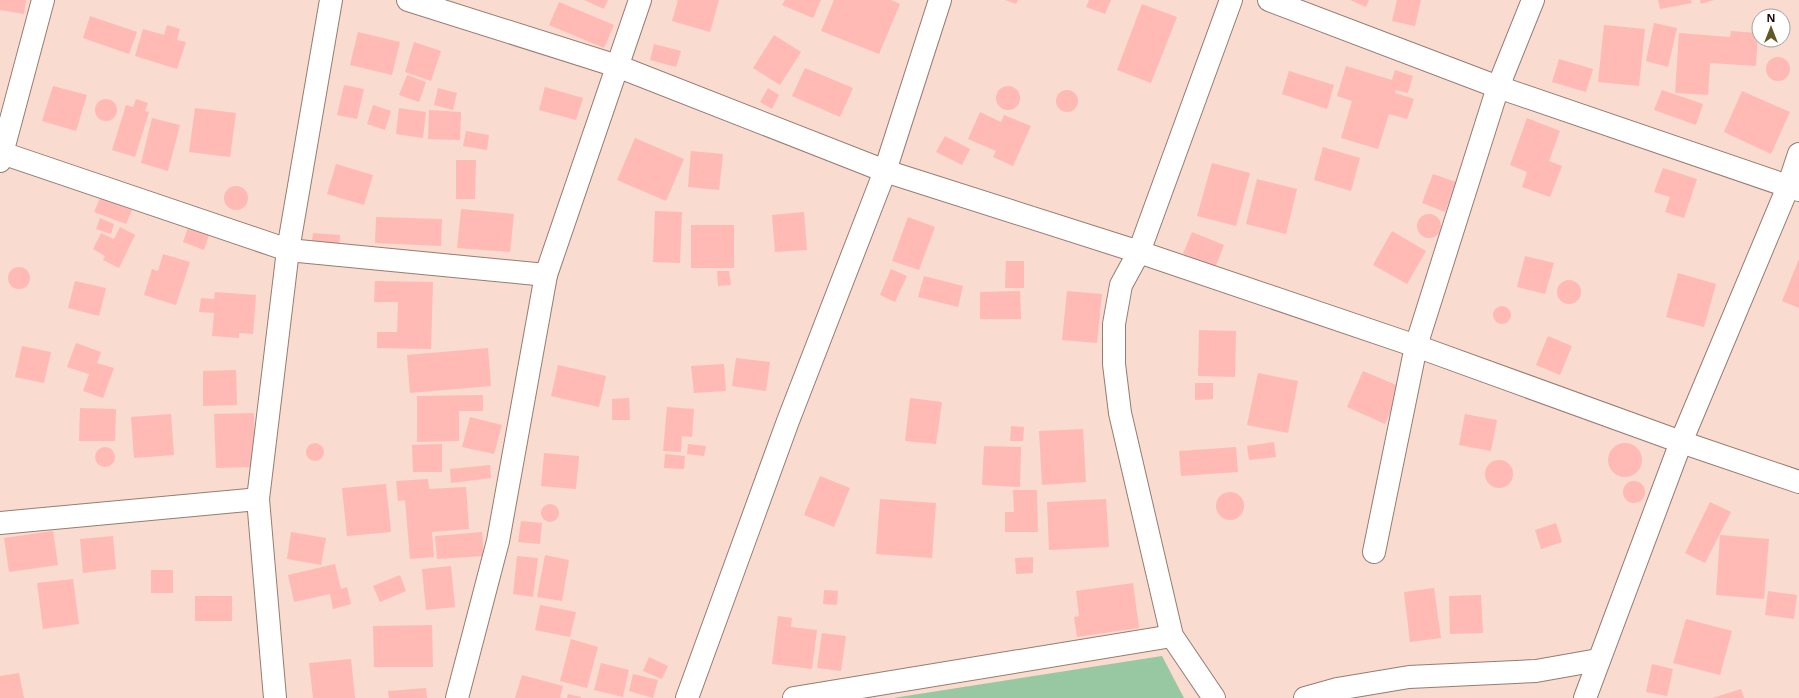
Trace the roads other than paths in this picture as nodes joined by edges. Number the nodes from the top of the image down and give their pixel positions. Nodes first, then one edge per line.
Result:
1 (43, 0) edge
2 (331, 0) edge
3 (408, 0) edge
4 (640, 0) edge
5 (940, 0) edge
6 (1231, 0) edge
7 (1269, 0) edge
8 (1533, 0) edge
9 (617, 66) junction
10 (1498, 87) junction
11 (1799, 154) edge
12 (1, 157) edge
13 (885, 171) junction
14 (1794, 189) edge
15 (288, 250) junction
16 (1138, 252) junction
17 (546, 274) junction
18 (1416, 346) junction
19 (1681, 442) junction
20 (1799, 482) edge
21 (258, 499) junction
22 (0, 523) edge
23 (1374, 552) dead end
24 (1172, 636) junction
25 (1598, 660) junction
26 (275, 698) edge
27 (458, 698) edge
28 (687, 698) edge
29 (794, 698) edge
30 (1214, 698) edge
31 (1305, 698) edge
32 (1585, 698) edge

1 - 12 street
2 - 15 street
3 - 9 street
4 - 9 street
5 - 13 street
6 - 16 street
7 - 10 street
8 - 10 street
9 - 13 street
9 - 17 street
10 - 14 street
10 - 18 street
11 - 14 street
12 - 15 street
13 - 16 street
13 - 28 street
14 - 19 street
15 - 17 street
15 - 21 street
16 - 18 street
16 - 24 street
17 - 27 street
18 - 19 street
18 - 23 street
19 - 20 street
19 - 25 street
21 - 22 street
21 - 26 street
24 - 29 street
24 - 30 street
25 - 31 street
25 - 32 street

